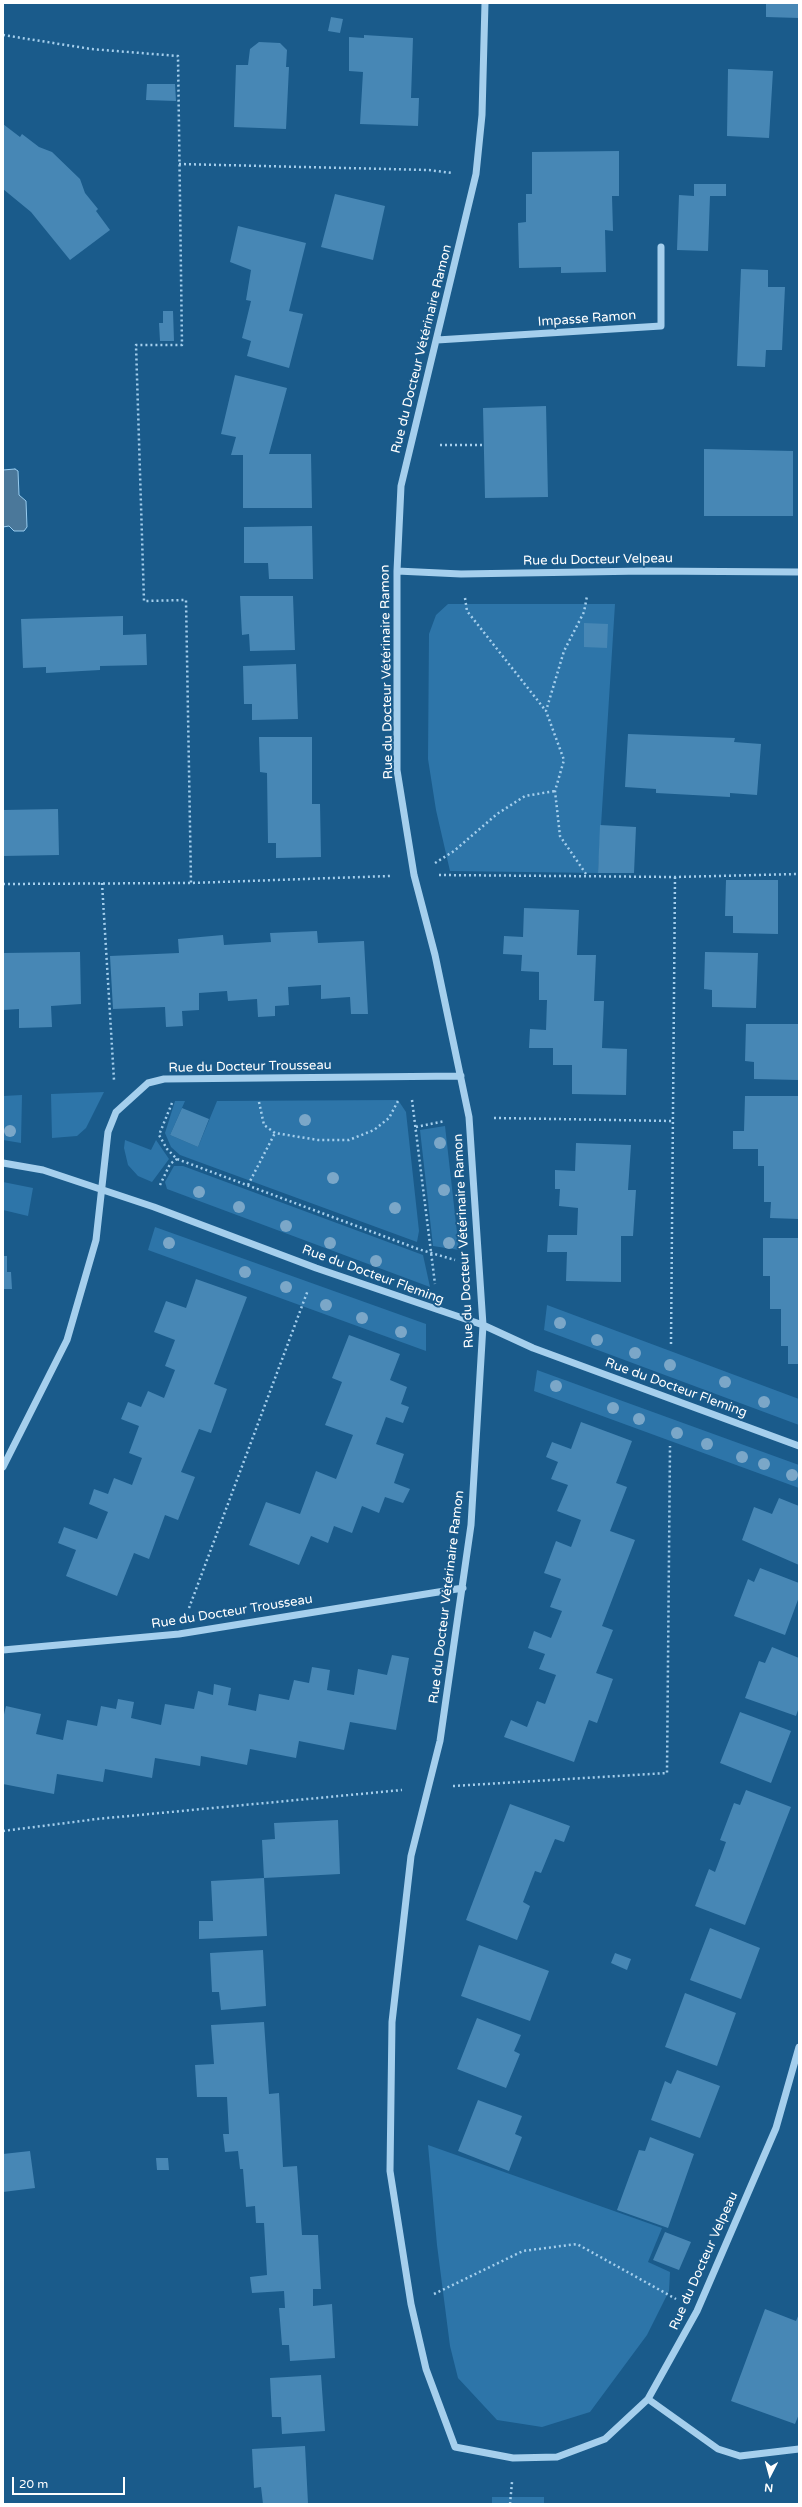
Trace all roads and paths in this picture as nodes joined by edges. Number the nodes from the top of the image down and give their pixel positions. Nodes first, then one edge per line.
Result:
1 (485, 3) edge
2 (3, 35) edge
3 (179, 164) junction
4 (476, 174) junction
5 (661, 247) dead end
6 (437, 340) junction
7 (440, 445) dead end
8 (482, 445) dead end
9 (397, 571) junction
10 (590, 572) junction
11 (799, 572) edge
12 (461, 574) junction
13 (546, 711) junction
14 (555, 791) junction
15 (799, 874) edge
16 (414, 875) junction
17 (586, 875) junction
18 (675, 876) junction
19 (102, 883) junction
20 (191, 883) junction
21 (3, 884) edge
22 (461, 1076) junction
23 (399, 1097) dead end
24 (412, 1097) dead end
25 (258, 1098) dead end
26 (174, 1099) dead end
27 (116, 1112) junction
28 (469, 1117) junction
29 (673, 1122) junction
30 (416, 1127) junction
31 (275, 1133) junction
32 (177, 1159) junction
33 (3, 1163) edge
34 (248, 1185) junction
35 (159, 1186) dead end
36 (103, 1190) junction
37 (431, 1253) junction
38 (459, 1261) dead end
39 (316, 1268) junction
40 (435, 1289) dead end
41 (483, 1325) junction
42 (671, 1344) dead end
43 (799, 1446) edge
44 (3, 1467) edge
45 (463, 1588) junction
46 (180, 1634) junction
47 (3, 1650) edge
48 (799, 2047) edge
49 (411, 2304) junction
50 (697, 2311) junction
51 (648, 2400) junction
52 (799, 2449) edge
53 (557, 2457) joint

1 - 4 street, Rue du Docteur Vétérinaire Ramon
2 - 3 path
3 - 4 path
3 - 20 path
4 - 6 street, Rue du Docteur Vétérinaire Ramon
5 - 6 street, Impasse Ramon
6 - 9 street, Rue du Docteur Vétérinaire Ramon
7 - 8 path
9 - 12 street, Rue du Docteur Velpeau
9 - 16 street, Rue du Docteur Vétérinaire Ramon
10 - 11 street, Rue du Docteur Velpeau
10 - 12 street, Rue du Docteur Velpeau
10 - 13 path
12 - 13 path
13 - 14 path
14 - 16 path
14 - 17 path
15 - 18 path
16 - 17 path
16 - 20 path
16 - 22 street, Rue du Docteur Vétérinaire Ramon
17 - 18 path
18 - 29 path
19 - 20 path
19 - 21 path
19 - 27 path
22 - 27 street, Rue du Docteur Trousseau
22 - 28 street, Rue du Docteur Vétérinaire Ramon
23 - 31 path
24 - 30 path
25 - 31 path
26 - 32 path
27 - 36 street, Rue du Docteur Trousseau
28 - 29 path
28 - 30 path
28 - 41 street, Rue du Docteur Vétérinaire Ramon
29 - 42 path
30 - 37 path
31 - 34 path
32 - 34 path
32 - 35 path
33 - 36 street, Rue du Docteur Fleming
34 - 37 path
36 - 39 street, Rue du Docteur Fleming
36 - 44 street, Rue du Docteur Trousseau
37 - 38 path
37 - 40 path
39 - 41 street, Rue du Docteur Fleming
39 - 46 path
41 - 43 street, Rue du Docteur Fleming
41 - 45 street, Rue du Docteur Vétérinaire Ramon
45 - 46 street, Rue du Docteur Trousseau
45 - 49 street, Rue du Docteur Vétérinaire Ramon
46 - 47 street, Rue du Docteur Trousseau
48 - 50 street, Rue du Docteur Velpeau
49 - 50 path
49 - 53 street, Rue du Docteur Vétérinaire Ramon
50 - 51 street, Rue du Docteur Velpeau
51 - 52 street
51 - 53 street, Rue du Docteur Velpeau

